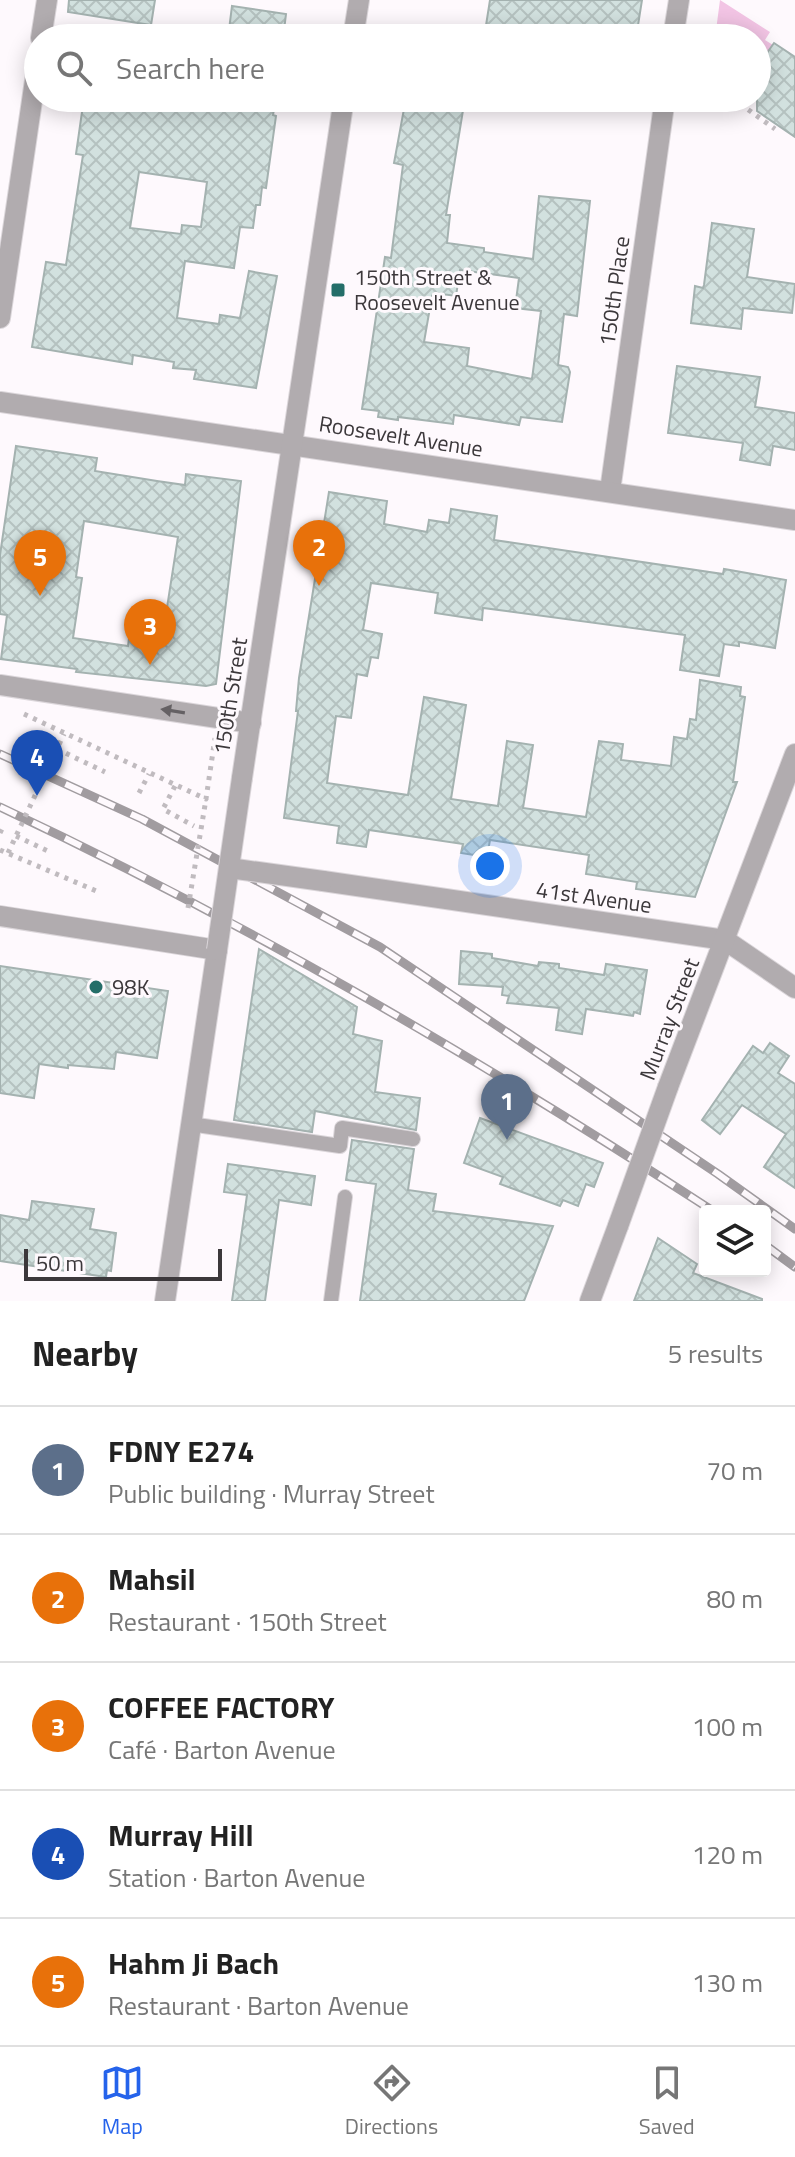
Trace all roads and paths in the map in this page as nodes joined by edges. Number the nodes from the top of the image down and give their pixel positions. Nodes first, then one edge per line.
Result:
1 (47, 0) edge
2 (359, 0) edge
3 (679, 0) edge
4 (43, 24) edge
5 (355, 24) edge
6 (675, 24) edge
7 (30, 112) edge
8 (342, 112) edge
9 (663, 112) edge
10 (751, 112) edge
11 (775, 129) dead end
12 (0, 318) edge
13 (0, 402) edge
14 (293, 444) junction
15 (610, 491) junction
16 (795, 520) edge
17 (0, 685) edge
18 (16, 710) dead end
19 (251, 723) junction
20 (216, 730) dead end
21 (64, 734) junction
22 (57, 749) junction
23 (795, 754) edge
24 (105, 772) dead end
25 (149, 774) junction
26 (175, 786) junction
27 (139, 793) dead end
28 (206, 799) junction
29 (194, 826) dead end
30 (16, 836) junction
31 (0, 850) edge
32 (8, 853) junction
33 (52, 853) dead end
34 (229, 868) junction
35 (101, 893) dead end
36 (188, 908) dead end
37 (0, 916) edge
38 (725, 940) junction
39 (217, 950) junction
40 (795, 988) edge
41 (190, 1124) junction
42 (413, 1139) dead end
43 (345, 1197) dead end
44 (165, 1301) edge
45 (331, 1301) edge
46 (590, 1301) edge

1 - 4 street
2 - 5 street
3 - 6 street
7 - 12 street
8 - 14 street, 150th Street
9 - 15 street, 150th Place
10 - 11 path
13 - 14 street, Roosevelt Avenue
14 - 15 street, Roosevelt Avenue
14 - 19 street, 150th Street
15 - 16 street, Roosevelt Avenue
19 -> 17 street
18 - 21 path
19 - 34 street, 150th Street, bridge
20 - 28 path
21 - 22 path, bridge
21 - 25 path
22 - 24 path
22 - 30 path, bridge
23 - 38 street, Murray Street
25 - 26 path
25 - 27 path
26 - 28 path
26 - 29 path
28 - 36 path, bridge
30 - 32 path, bridge
30 - 33 path
31 - 32 path
32 - 35 path
34 - 38 street, 41st Avenue, bridge
34 - 39 street, 150th Street, bridge
37 - 39 street
38 - 40 street, 41st Avenue
38 - 46 street, Murray Street, bridge
39 - 41 street, 150th Street
41 - 42 lane
41 - 44 street, 150th Street
43 - 45 lane

